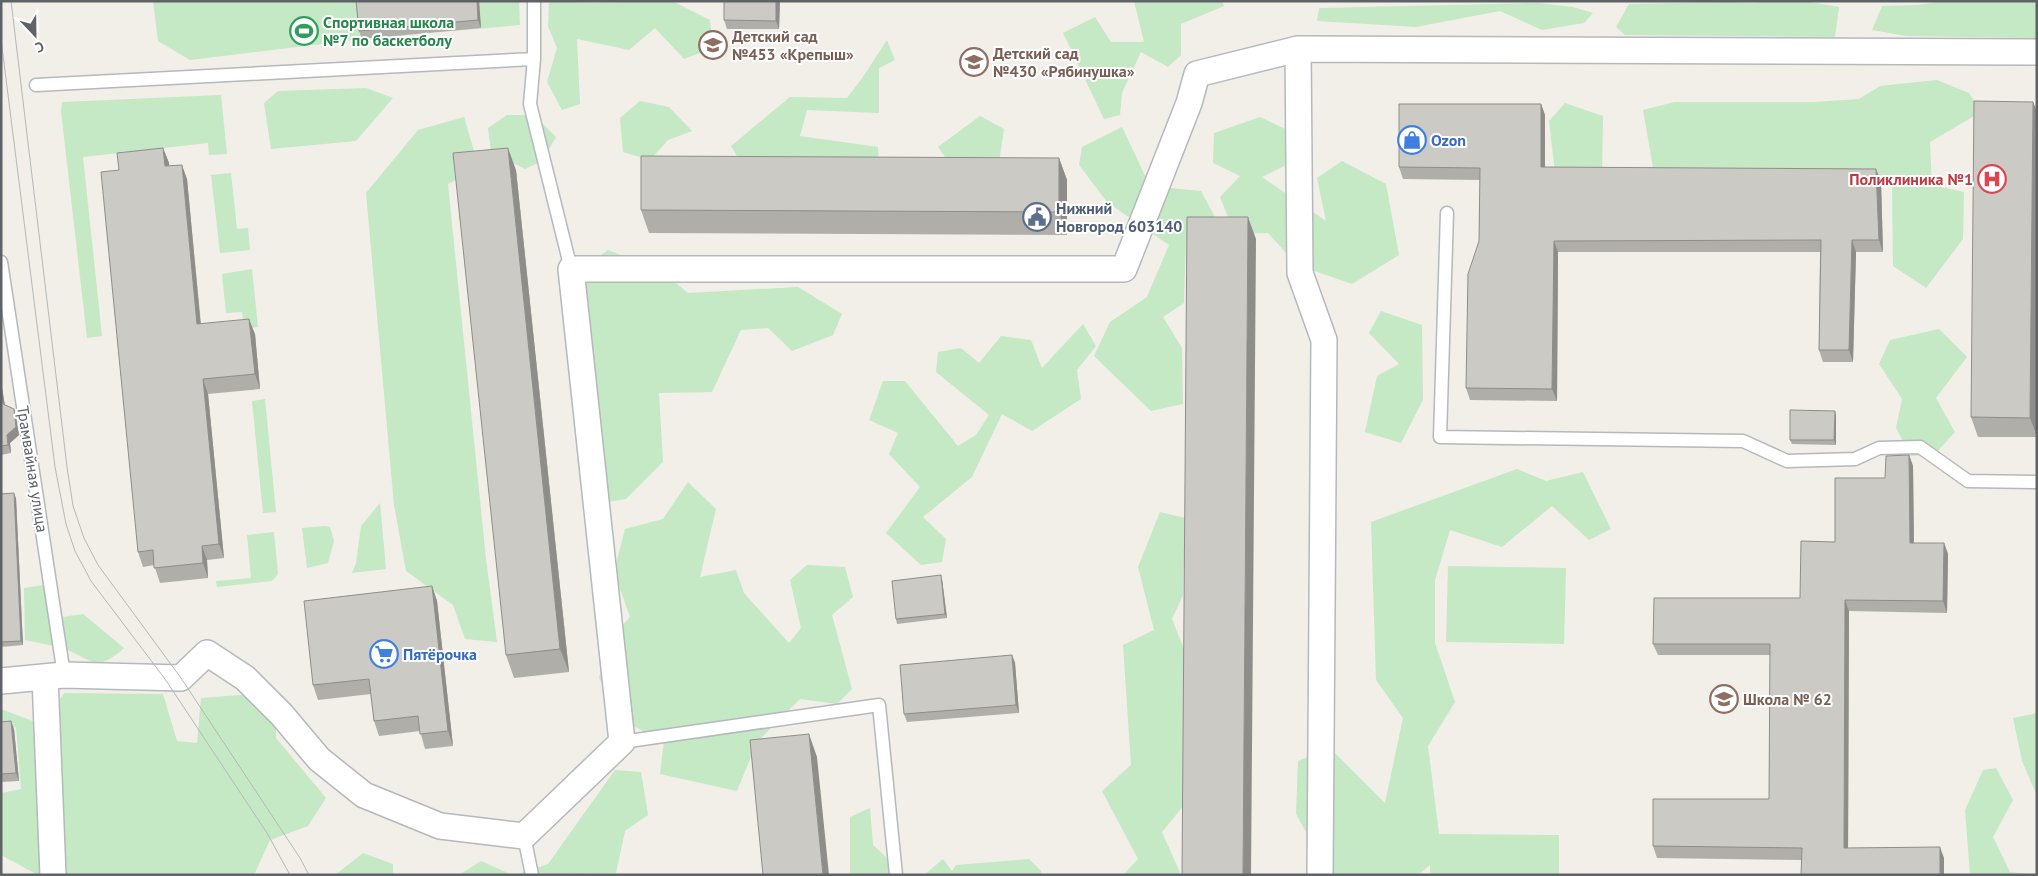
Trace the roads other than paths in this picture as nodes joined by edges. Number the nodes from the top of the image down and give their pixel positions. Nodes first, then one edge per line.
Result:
1 (534, 1) edge
2 (1298, 49) junction
3 (2037, 52) edge
4 (534, 59) junction
5 (36, 84) dead end
6 (1447, 213) dead end
7 (1, 262) edge
8 (571, 269) junction
9 (2037, 482) edge
10 (54, 676) junction
11 (1, 681) edge
12 (622, 742) junction
13 (524, 836) junction
14 (52, 875) edge
15 (532, 875) edge
16 (896, 875) edge
17 (1320, 875) edge

1 - 4 lane
2 - 3 street
2 - 8 street
2 - 17 street
4 - 5 lane
4 - 8 lane
6 - 9 lane
7 - 10 lane, Трамвайная улица
8 - 12 street
10 - 11 street
10 - 13 street
10 - 14 street
12 - 13 street
12 - 16 lane
13 - 15 lane

